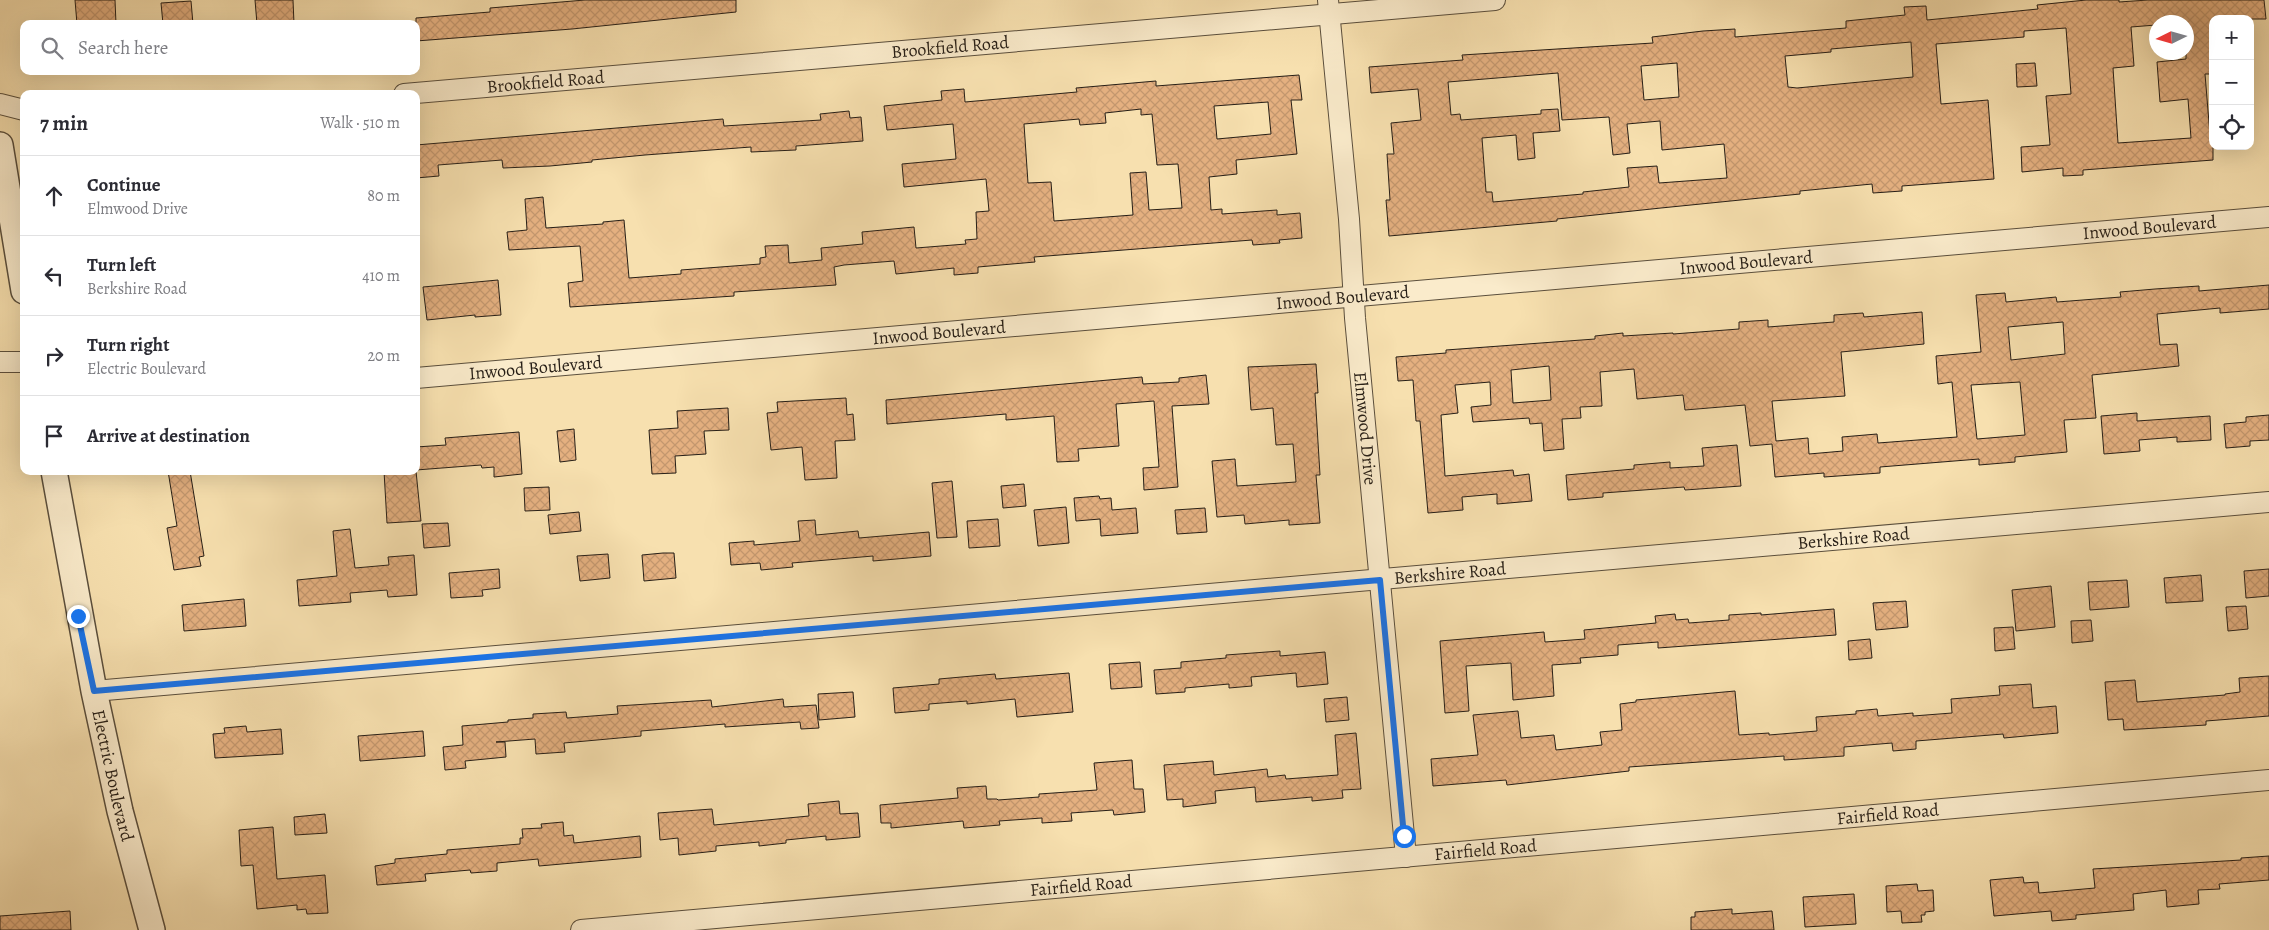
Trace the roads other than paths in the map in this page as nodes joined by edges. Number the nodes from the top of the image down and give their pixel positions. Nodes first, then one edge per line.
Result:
1 (1494, 0) edge
2 (1329, 7) edge
3 (420, 92) edge
4 (0, 104) edge
5 (20, 109) edge
6 (0, 144) edge
7 (2269, 217) edge
8 (20, 267) edge
9 (1353, 295) junction
10 (0, 362) edge
11 (20, 362) edge
12 (420, 378) edge
13 (55, 475) edge
14 (2269, 502) edge
15 (1380, 580) junction
16 (94, 691) junction
17 (2269, 780) edge
18 (1406, 857) junction
19 (152, 930) edge
20 (581, 930) edge

1 - 2 street, Brookfield Road
2 - 3 street, Brookfield Road
2 - 9 street, Elmwood Drive
4 - 5 street
6 - 8 street
7 - 9 street, Inwood Boulevard
9 - 12 street, Inwood Boulevard
9 - 15 street, Elmwood Drive
10 - 11 street
13 - 16 street, Electric Boulevard
14 - 15 street, Berkshire Road
15 - 16 street, Berkshire Road
15 - 18 street, Elmwood Drive
16 - 19 street, Electric Boulevard
17 - 18 street, Fairfield Road
18 - 20 street, Fairfield Road

